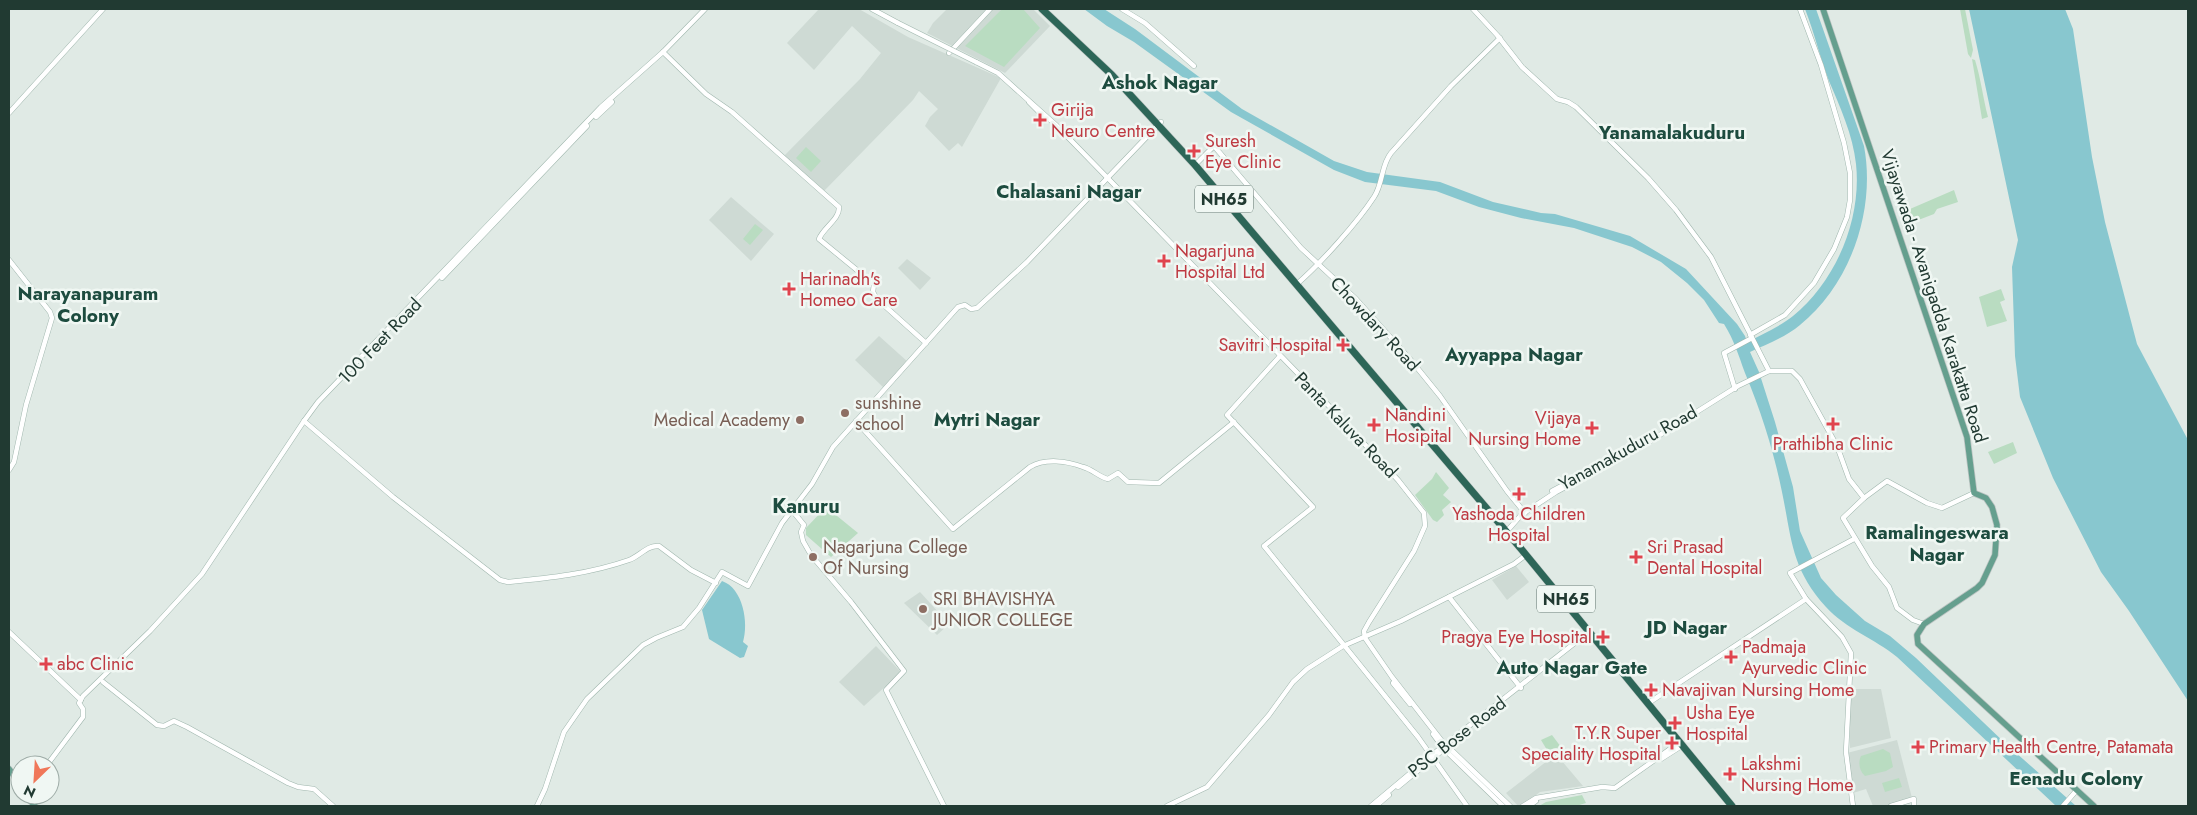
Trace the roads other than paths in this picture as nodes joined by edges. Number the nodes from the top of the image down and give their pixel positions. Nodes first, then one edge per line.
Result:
1 (104, 9) edge
2 (707, 9) edge
3 (872, 9) edge
4 (990, 9) edge
5 (1042, 9) edge
6 (1049, 9) edge
7 (1122, 9) edge
8 (1473, 9) edge
9 (1800, 9) edge
10 (1823, 9) edge
11 (1500, 38) junction
12 (664, 53) junction
13 (949, 53) dead end
14 (1194, 66) dead end
15 (9, 113) edge
16 (1160, 124) junction
17 (1197, 163) junction
18 (1107, 180) junction
19 (9, 260) edge
20 (1317, 264) junction
21 (1298, 283) junction
22 (1751, 338) junction
23 (926, 343) junction
24 (1279, 357) junction
25 (1769, 371) junction
26 (1738, 386) junction
27 (856, 421) junction
28 (304, 422) junction
29 (1234, 422) junction
30 (9, 470) edge
31 (1457, 471) junction
32 (1974, 493) junction
33 (1864, 498) junction
34 (791, 509) junction
35 (1523, 513) junction
36 (1508, 530) junction
37 (1854, 539) junction
38 (1526, 555) junction
39 (716, 583) junction
40 (1558, 591) junction
41 (1449, 597) junction
42 (1806, 598) junction
43 (1924, 624) junction
44 (9, 632) edge
45 (1591, 633) junction
46 (1364, 638) junction
47 (1343, 646) junction
48 (103, 682) junction
49 (1521, 687) junction
50 (82, 699) junction
51 (1650, 702) junction
52 (1659, 715) junction
53 (1681, 743) junction
54 (1445, 747) junction
55 (54, 755) edge
56 (1433, 758) junction
57 (2076, 791) junction
58 (333, 806) edge
59 (537, 806) edge
60 (944, 806) edge
61 (1167, 806) edge
62 (1371, 806) edge
63 (1376, 806) edge
64 (1466, 806) edge
65 (1503, 806) edge
66 (1510, 806) edge
67 (1523, 806) edge
68 (1529, 806) edge
69 (1733, 806) edge
70 (1853, 806) edge
71 (1892, 806) edge
72 (1914, 806) edge
73 (2063, 806) edge
74 (2094, 806) edge

1 - 15 street
2 - 12 street, 100 Feet Road
3 - 18 street, Panta Kaluva Road, bridge
4 - 13 street
5 - 16 highway, NH65
6 - 16 highway, NH65
7 - 14 street
8 - 11 street
9 - 22 street
10 - 32 main road, Vijayawada - Avanigadda Karakatta Road
11 - 20 street
11 - 22 street
12 - 23 street
12 - 28 street, 100 Feet Road
16 - 17 highway, NH65
16 - 18 street
16 - 21 highway, NH65
17 - 20 street, Chowdary Road
17 - 21 highway, NH65
18 - 23 street
18 - 24 street, Panta Kaluva Road
19 - 30 street
20 - 21 street
20 - 35 street, Chowdary Road
21 - 31 highway, NH65
22 - 25 street
22 - 26 street
23 - 27 street
24 - 29 street
24 - 46 street, Panta Kaluva Road
25 - 26 street, Yanamakuduru Road
25 - 33 street
26 - 35 street, Yanamakuduru Road
27 - 29 street
27 - 34 street
28 - 39 street
28 - 48 street, 100 Feet Road
28 - 50 street, 100 Feet Road
29 - 47 street
31 - 36 highway, NH65
31 - 38 highway, NH65
32 - 33 street
32 - 43 main road
33 - 37 street
34 - 39 street
34 - 60 street
35 - 36 street, Yanamakuduru Road
36 - 40 highway, NH65
37 - 42 street
37 - 43 street
38 - 40 highway, NH65
38 - 41 street
39 - 59 street
40 - 45 highway, NH65
41 - 46 street
41 - 49 street
42 - 51 street
42 - 70 street
43 - 57 main road
44 - 50 street
45 - 49 street, PSC Bose Road
45 - 51 highway, NH65
45 - 52 highway, NH65
46 - 47 street
46 - 54 street
47 - 56 street
47 - 61 street
48 - 50 street, 100 Feet Road
48 - 58 street
49 - 54 street, PSC Bose Road
50 - 55 street
51 - 52 highway, NH65
52 - 53 highway, NH65
52 - 69 highway, NH65
53 - 67 street
53 - 68 street
53 - 69 highway, NH65
54 - 56 street, PSC Bose Road
54 - 65 street
54 - 66 street
56 - 62 street, PSC Bose Road
56 - 63 street, PSC Bose Road
56 - 64 street
57 - 73 street
57 - 74 main road
71 - 72 street

